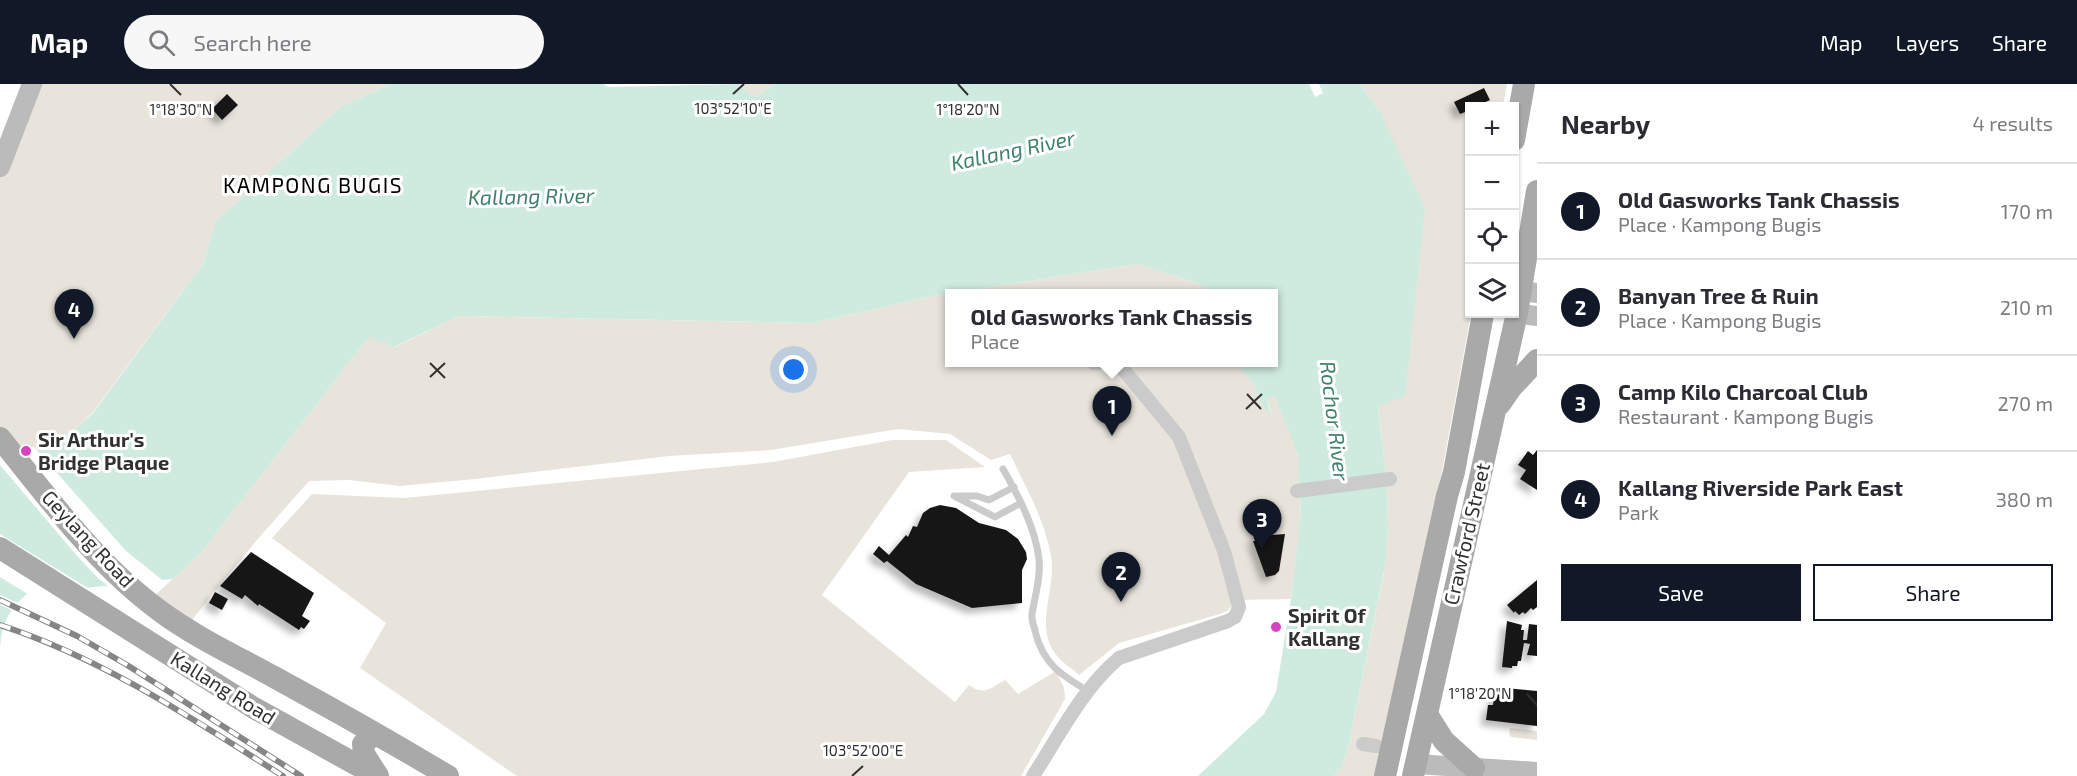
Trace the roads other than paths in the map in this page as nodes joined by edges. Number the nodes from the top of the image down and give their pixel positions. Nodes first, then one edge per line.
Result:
1 (32, 84) edge
2 (1524, 84) edge
3 (1519, 115) edge
4 (0, 167) edge
5 (1537, 191) edge
6 (1530, 226) junction
7 (1537, 254) edge
8 (1523, 303) edge
9 (1482, 318) edge
10 (1537, 360) edge
11 (1120, 367) edge
12 (1494, 412) junction
13 (1, 439) edge
14 (1003, 469) dead end
15 (1390, 480) dead end
16 (1014, 487) junction
17 (1297, 491) dead end
18 (1021, 503) junction
19 (0, 548) edge
20 (185, 628) joint
21 (1088, 691) junction
22 (1427, 714) junction
23 (378, 735) junction
24 (1474, 768) junction
25 (1415, 770) edge
26 (1537, 772) edge
27 (378, 776) edge
28 (448, 776) edge
29 (1033, 776) edge
30 (1385, 776) edge
31 (1396, 776) edge

1 - 4 main road
2 - 3 main road
5 - 6 main road, Crawford Street
6 - 7 main road
6 - 8 main road, Crawford Street
8 - 12 main road, Crawford Street
9 - 30 main road, Crawford Street
10 - 12 main road
11 - 21 street
12 - 22 main road, Crawford Street
13 - 20 main road, Geylang Road
14 - 16 lane
15 - 17 street
16 - 18 lane
16 - 18 lane
18 - 21 lane
19 - 27 main road, Kallang Road
20 - 23 main road, Kallang Road
21 - 29 street
22 - 24 main road
22 - 25 main road, Crawford Street
23 - 27 main road
23 - 28 main road, Kallang Road
24 - 25 main road
24 - 26 main road
25 - 31 main road

